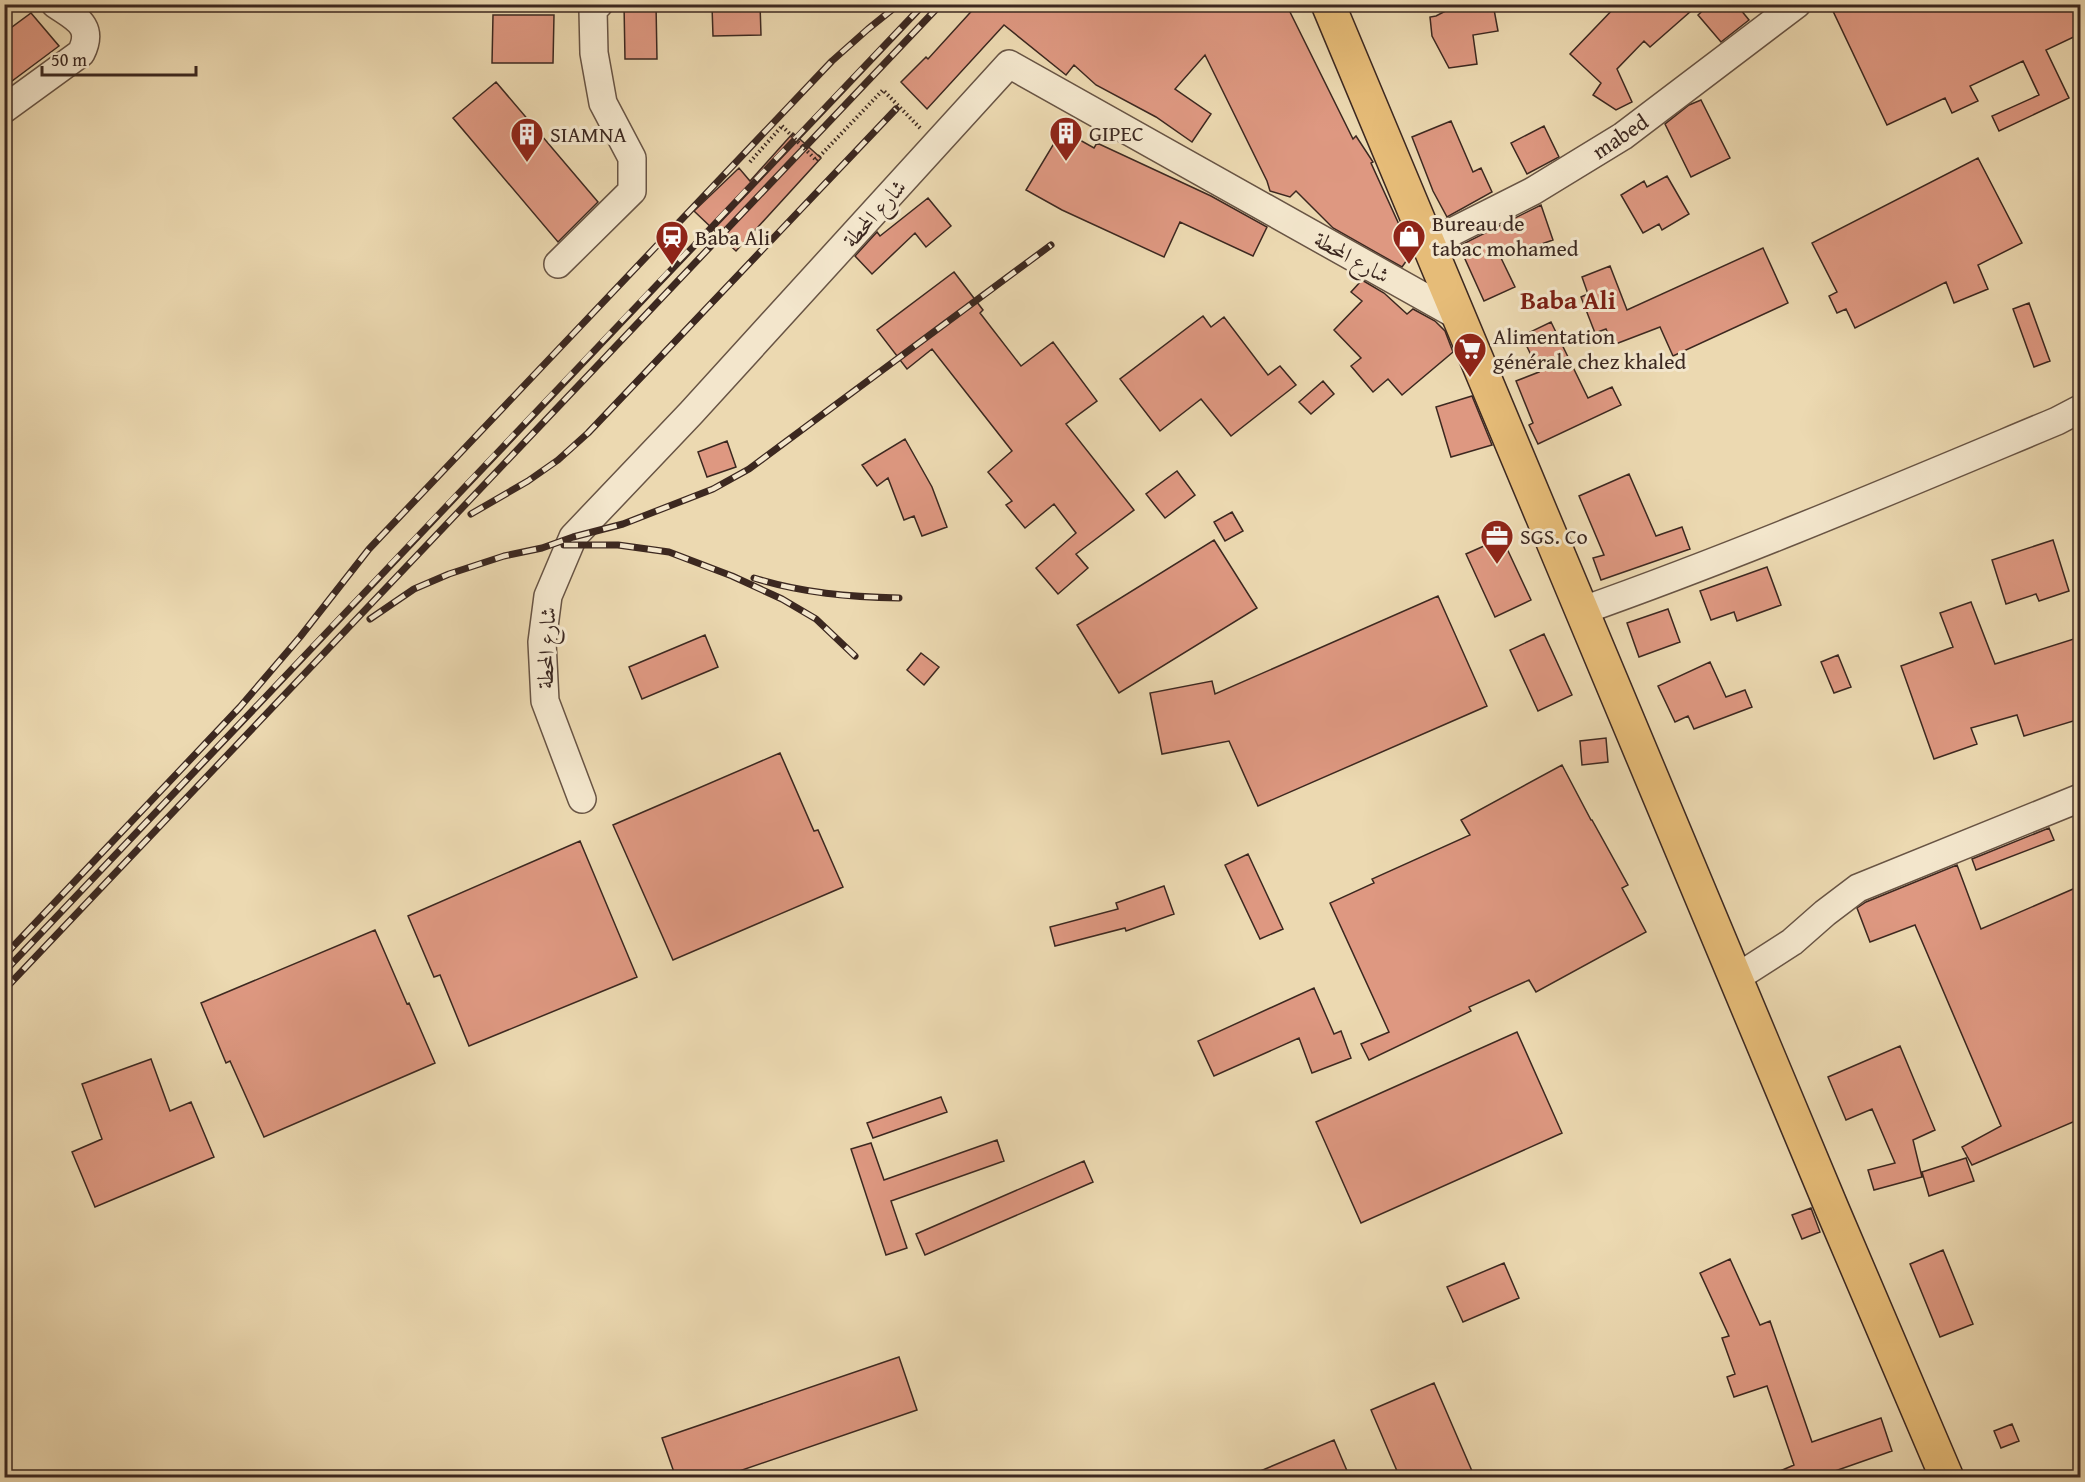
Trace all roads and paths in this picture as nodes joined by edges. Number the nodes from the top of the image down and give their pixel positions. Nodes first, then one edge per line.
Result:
1 (55, 4) edge
2 (599, 4) edge
3 (1328, 4) edge
4 (1797, 4) edge
5 (4, 109) edge
6 (936, 144) junction
7 (750, 162) dead end
8 (1428, 244) junction
9 (558, 264) dead end
10 (1458, 316) junction
11 (2080, 410) edge
12 (1581, 611) junction
13 (2080, 798) edge
14 (582, 799) dead end
15 (1736, 978) junction
16 (1947, 1478) edge

1 - 5 street
2 - 9 street
3 - 8 main road
4 - 8 street, mabed
6 - 7 path, bridge
6 - 10 street, شارع المحطة
6 - 14 street, شارع المحطة
8 - 10 main road
10 - 12 main road
11 - 12 street
12 - 15 main road
13 - 15 street
15 - 16 main road

